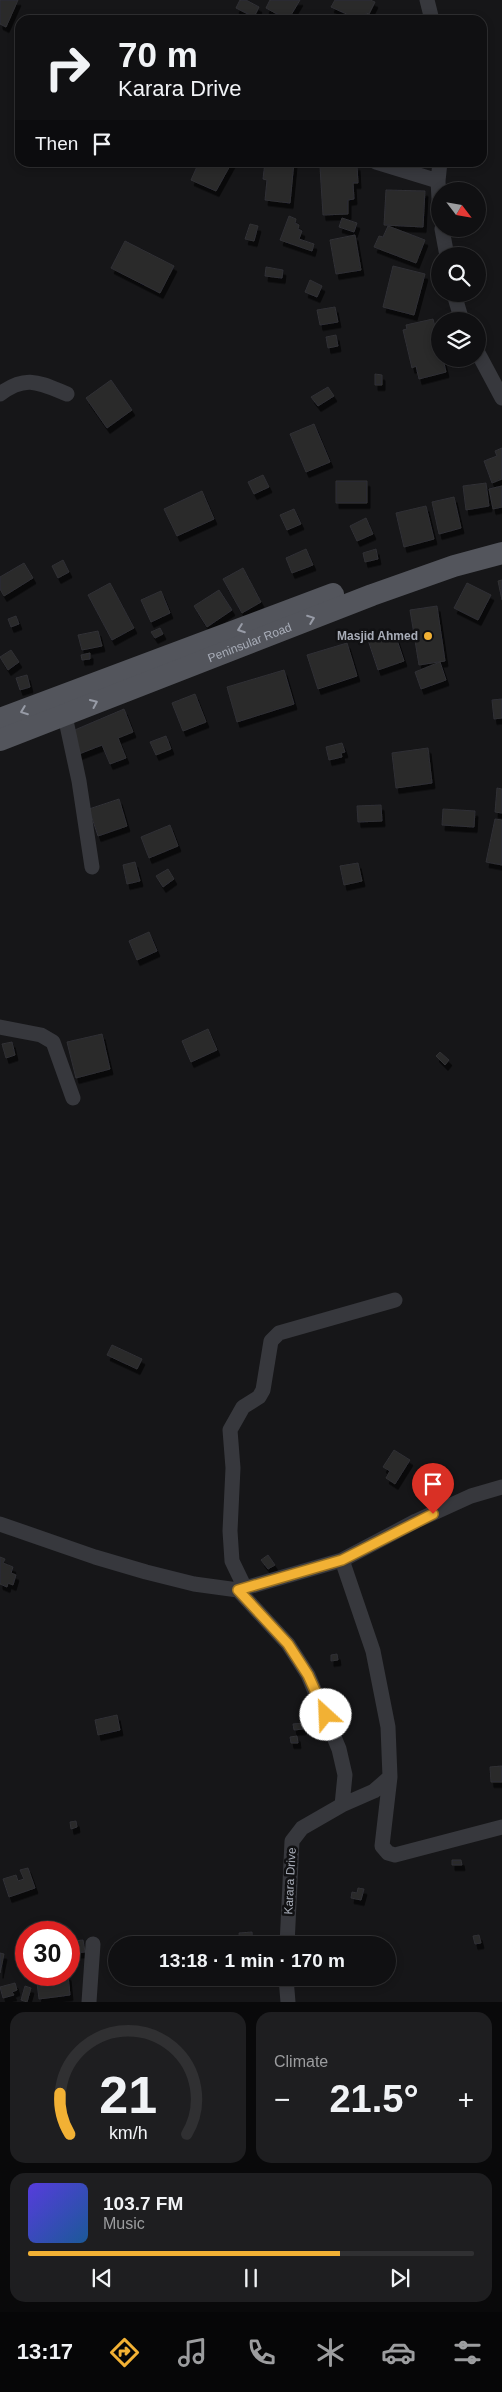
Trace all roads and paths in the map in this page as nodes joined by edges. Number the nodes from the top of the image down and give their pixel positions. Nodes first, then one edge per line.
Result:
1 (427, 0) edge
2 (431, 15) edge
3 (392, 167) edge
4 (439, 167) edge
5 (438, 181) joint
6 (485, 367) edge
7 (0, 394) edge
8 (67, 394) dead end
9 (502, 398) edge
10 (502, 537) edge
11 (502, 553) edge
12 (65, 716) junction
13 (0, 720) edge
14 (0, 740) edge
15 (92, 867) dead end
16 (0, 1028) edge
17 (73, 1098) dead end
18 (395, 1300) dead end
19 (502, 1487) edge
20 (0, 1524) edge
21 (342, 1560) junction
22 (242, 1589) junction
23 (390, 1777) junction
24 (342, 1806) junction
25 (502, 1827) edge
26 (287, 1936) edge
27 (93, 1944) dead end
28 (287, 1986) edge
29 (89, 2002) edge
30 (288, 2002) edge

1 - 2 street
3 - 5 street
4 - 5 street
6 - 9 street
7 - 8 street
10 -> 13 main road, Peninsular Road
12 -> 11 main road, Peninsular Road
12 - 14 main road, Peninsular Road
12 - 15 street
16 - 17 street
18 - 22 street
19 - 21 street
20 - 22 street
21 - 22 street
21 - 23 street
22 - 24 street
23 - 24 street, Karara Drive
23 - 25 street
24 - 26 street, Karara Drive
27 - 29 street
28 - 30 street

